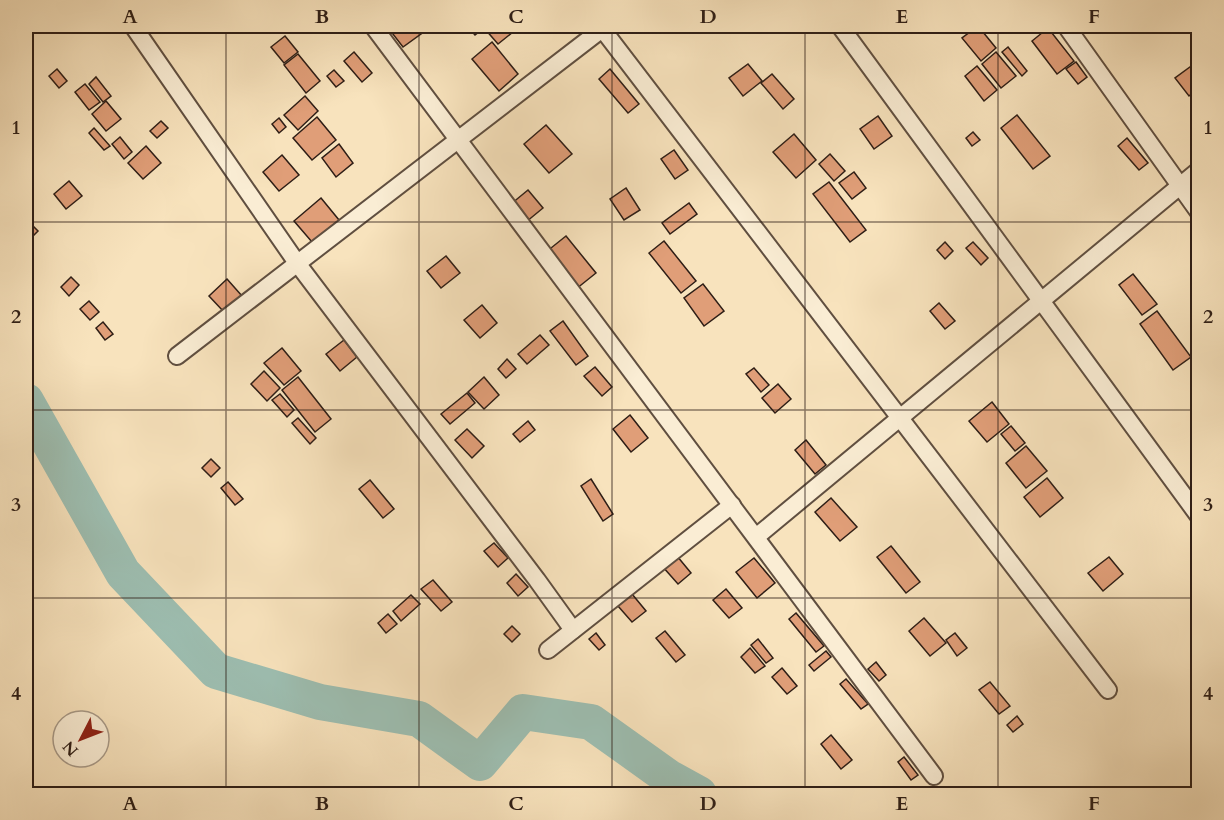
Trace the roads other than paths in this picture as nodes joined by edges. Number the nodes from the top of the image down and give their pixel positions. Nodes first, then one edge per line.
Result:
1 (133, 26) edge
2 (373, 26) edge
3 (603, 26) edge
4 (840, 26) edge
5 (1073, 28) edge
6 (458, 139) junction
7 (1198, 171) edge
8 (1180, 186) junction
9 (1198, 211) edge
10 (297, 264) junction
11 (1042, 302) junction
12 (177, 356) dead end
13 (900, 417) junction
14 (732, 505) junction
15 (1198, 515) edge
16 (756, 537) junction
17 (573, 630) junction
18 (548, 650) dead end
19 (1108, 690) dead end
20 (934, 776) dead end

1 - 10 street
2 - 6 street
3 - 6 street
3 - 13 street
4 - 11 street
5 - 8 street
6 - 10 street
6 - 14 street
7 - 8 street
8 - 9 street
8 - 11 street
10 - 12 street
10 - 17 street
11 - 13 street
11 - 15 street
13 - 16 street
13 - 19 street
14 - 16 street
14 - 17 street
16 - 20 street
17 - 18 street

